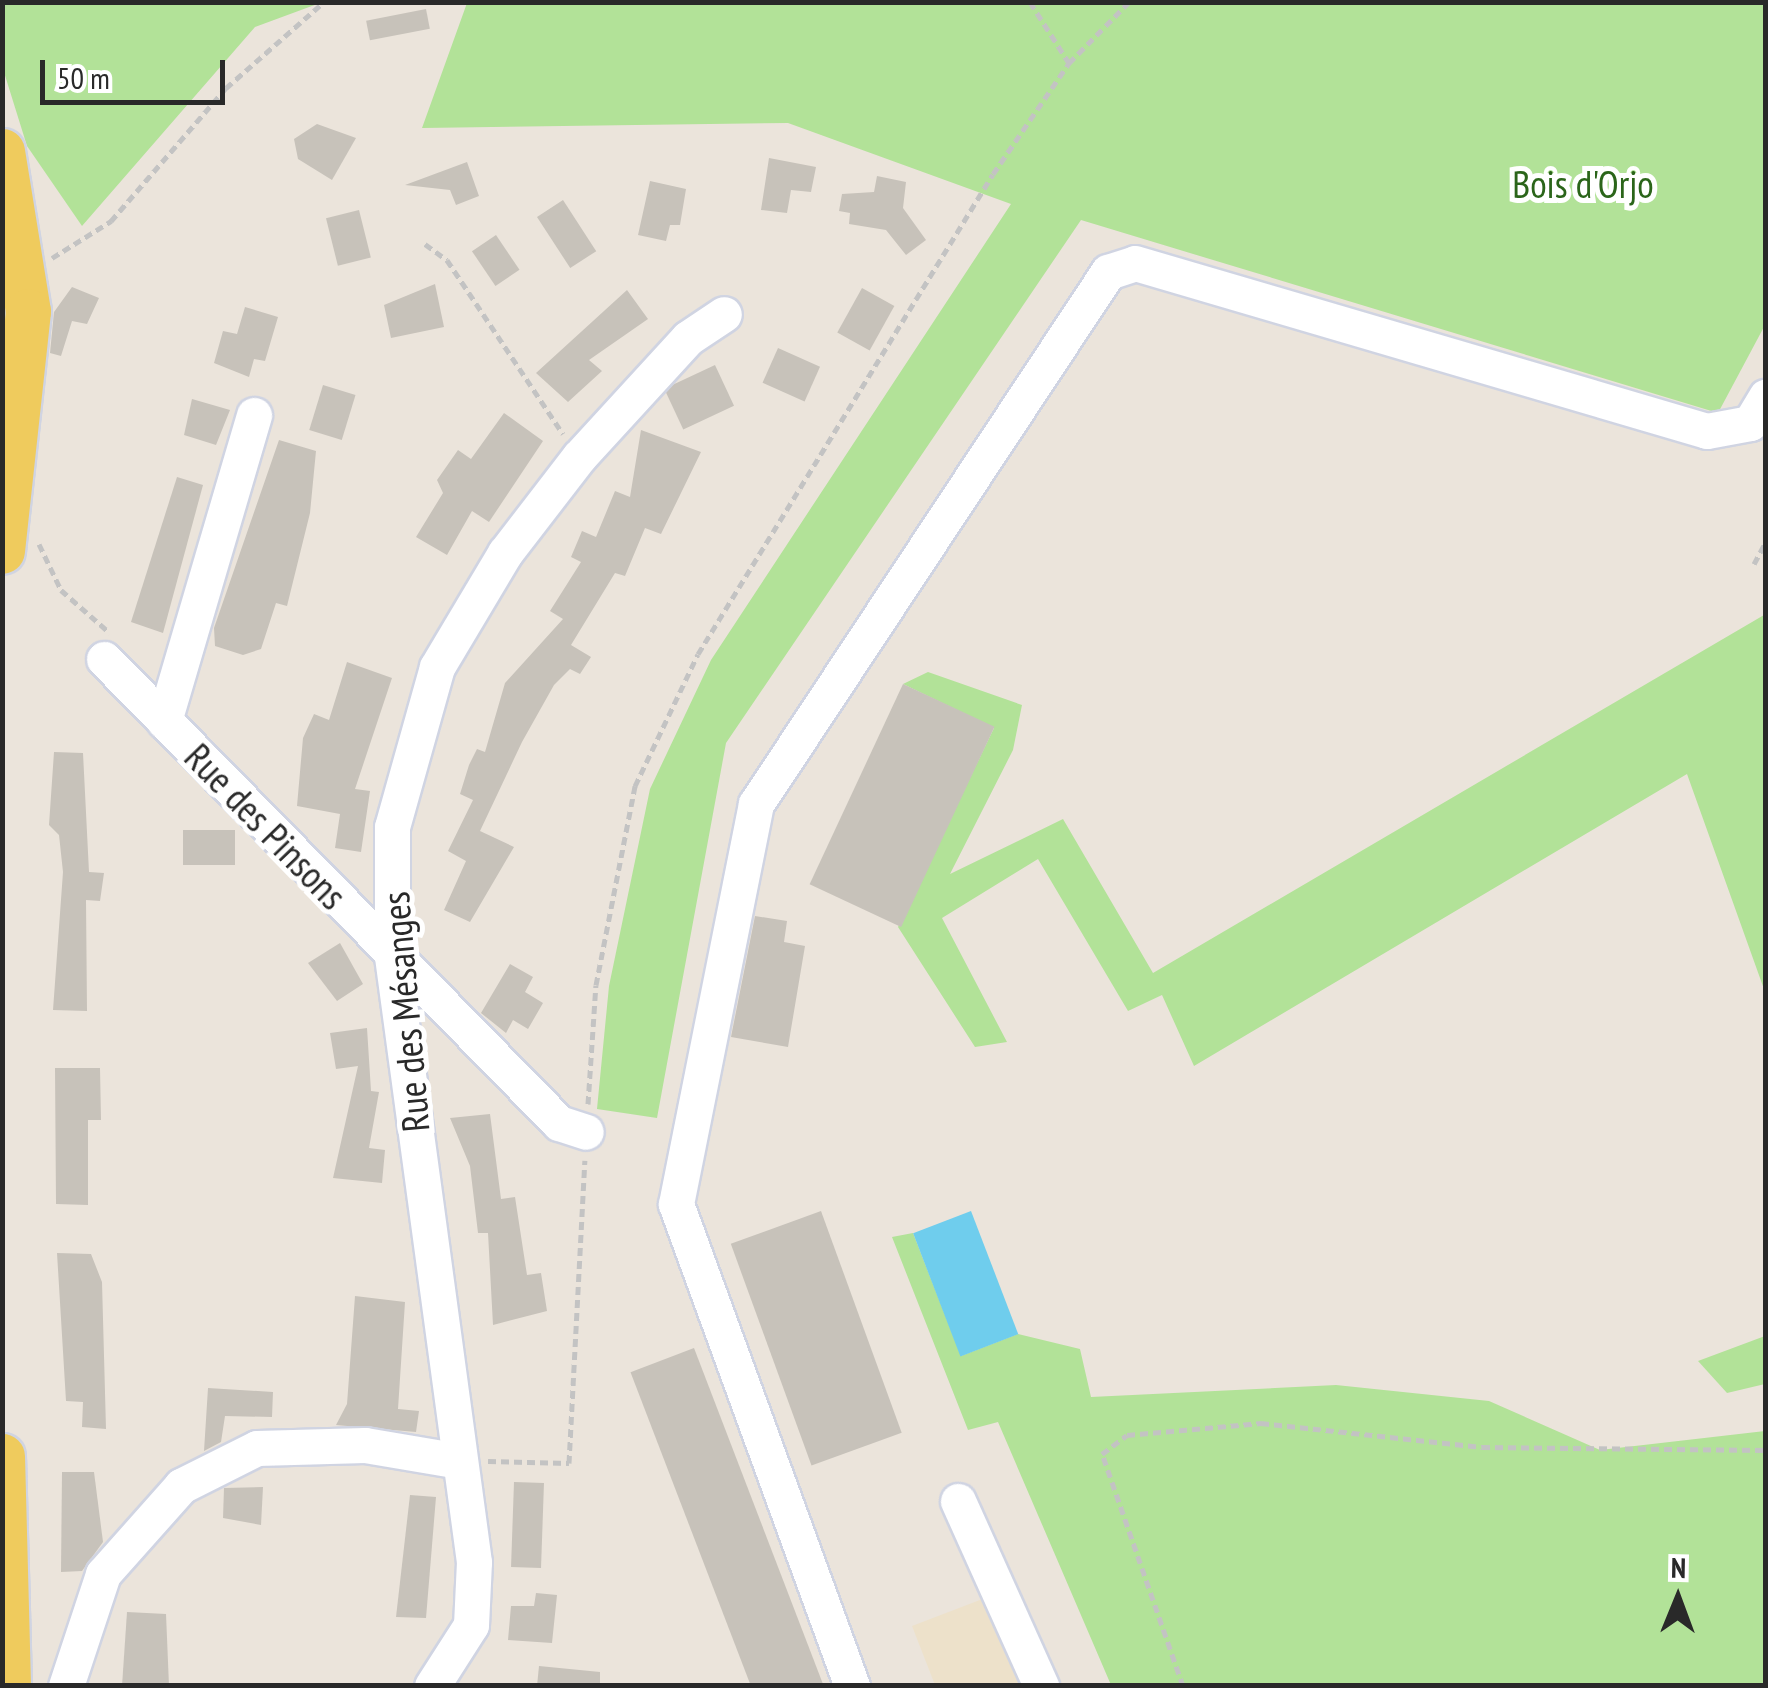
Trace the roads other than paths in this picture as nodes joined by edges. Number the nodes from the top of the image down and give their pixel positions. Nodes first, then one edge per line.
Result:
1 (2, 151) edge
2 (724, 314) dead end
3 (1766, 396) edge
4 (254, 414) dead end
5 (19, 544) edge
6 (104, 659) road end
7 (164, 721) junction
8 (392, 956) junction
9 (586, 1132) road end
10 (2, 1456) edge
11 (460, 1461) junction
12 (958, 1502) dead end
13 (8, 1686) edge
14 (66, 1686) edge
15 (432, 1686) edge
16 (852, 1686) edge
17 (1040, 1686) edge

1 - 5 main road
2 - 8 street, Rue des Mésanges
3 - 16 street
4 - 7 street, Rue des Pinsons
6 - 7 street, Rue des Pinsons
7 - 8 street, Rue des Pinsons
8 - 9 street, Rue des Pinsons
8 - 11 street, Rue des Mésanges
10 - 13 main road
11 - 14 street
11 - 15 street, Rue des Mésanges
12 - 17 street

